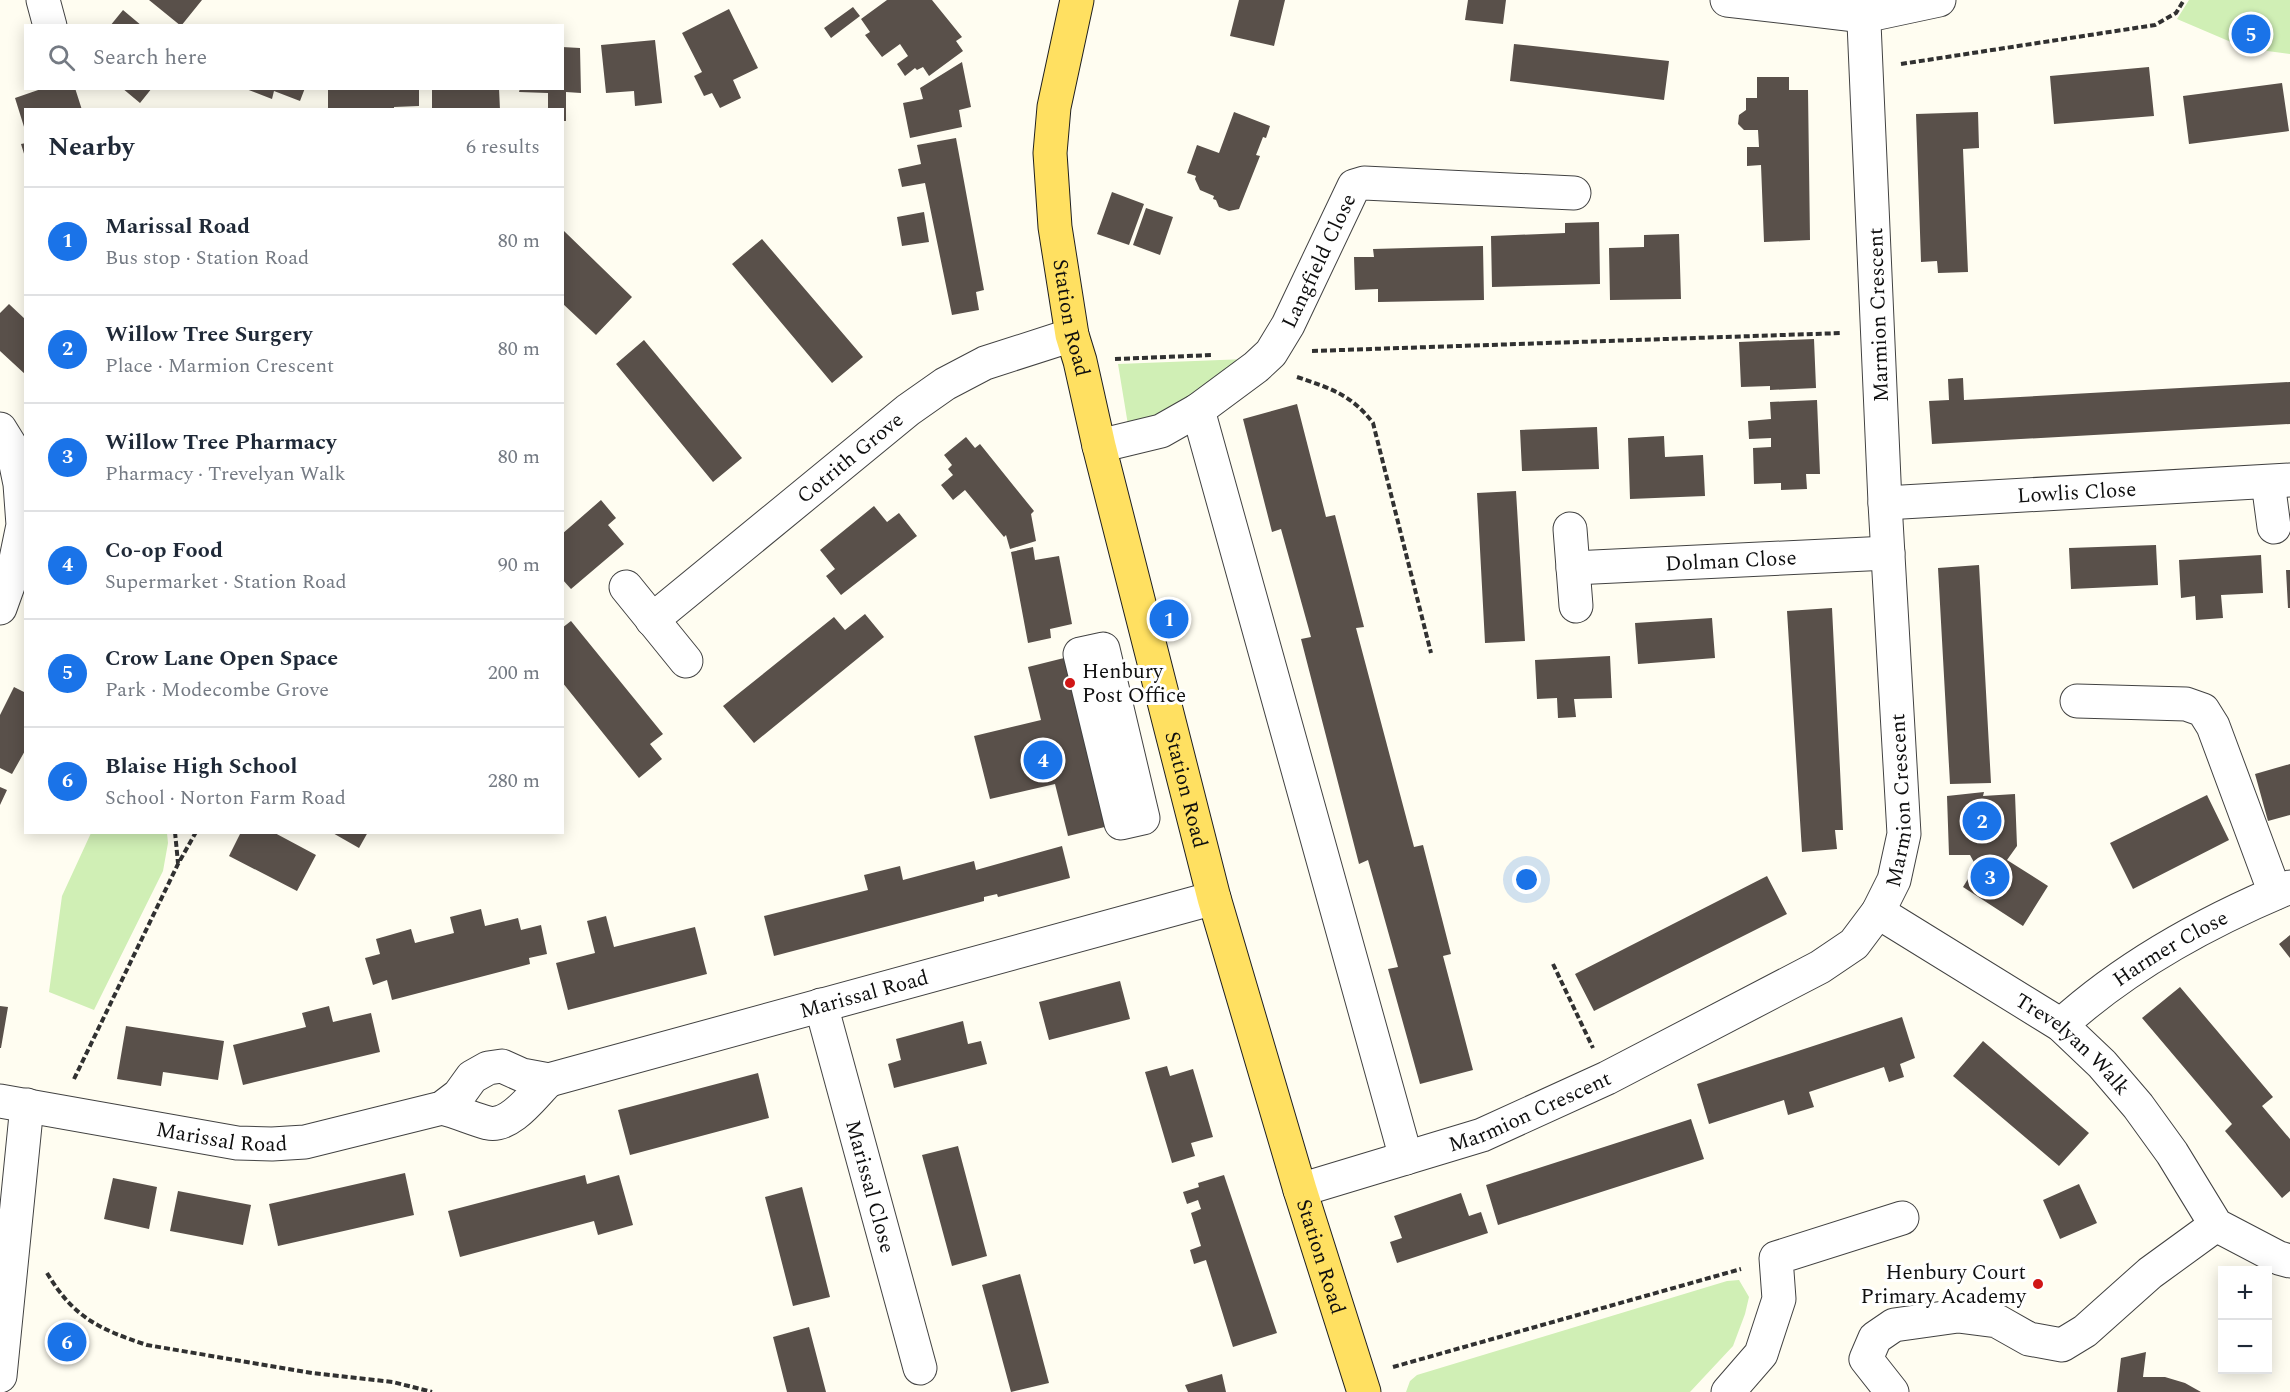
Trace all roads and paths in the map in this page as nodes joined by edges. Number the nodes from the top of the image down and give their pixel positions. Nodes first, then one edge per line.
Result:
1 (43, 0) edge
2 (1077, 0) edge
3 (1727, 0) edge
4 (1939, 0) edge
5 (2184, 0) edge
6 (1863, 8) edge
7 (49, 24) edge
8 (1867, 70) junction
9 (1574, 193) dead end
10 (1878, 332) junction
11 (1076, 348) junction
12 (1215, 355) dead end
13 (1263, 360) junction
14 (1198, 410) junction
15 (0, 429) edge
16 (1099, 446) junction
17 (2279, 481) edge
18 (1886, 503) junction
19 (2274, 527) dead end
20 (1570, 530) dead end
21 (1888, 553) junction
22 (1573, 568) junction
23 (626, 587) dead end
24 (1576, 606) dead end
25 (9, 610) edge
26 (652, 620) junction
27 (1431, 653) dead end
28 (686, 661) dead end
29 (2077, 701) dead end
30 (175, 834) edge
31 (195, 834) edge
32 (178, 864) junction
33 (2283, 890) edge
34 (1214, 898) junction
35 (1878, 912) junction
36 (1553, 964) dead end
37 (821, 1005) junction
38 (2061, 1025) junction
39 (1607, 1078) junction
40 (549, 1080) junction
41 (26, 1105) edge
42 (442, 1108) junction
43 (1406, 1158) junction
44 (1300, 1190) junction
45 (1902, 1218) dead end
46 (2216, 1225) junction
47 (1776, 1258) junction
48 (2284, 1259) edge
49 (46, 1271) dead end
50 (920, 1368) dead end
51 (0, 1376) edge
52 (1362, 1385) edge
53 (432, 1392) edge
54 (1728, 1392) edge
55 (1892, 1392) edge

1 - 7 street
2 - 11 main road, Station Road
3 - 6 street
4 - 6 street
5 - 8 path
6 - 8 street, Marmion Crescent
8 - 10 street, Marmion Crescent
9 - 13 street, Langfield Close
10 - 13 path
10 - 18 street, Marmion Crescent
11 - 12 path
11 - 16 main road, Station Road
11 - 26 street, Cotrith Grove
13 - 14 street, Langfield Close
13 - 27 path
14 - 16 street, Langfield Close
14 - 43 street
15 - 25 street
16 - 34 main road, Station Road
17 - 18 street, Lowlis Close
17 - 19 street, Lowlis Close
18 - 21 street, Marmion Crescent
20 - 22 street
21 - 22 street, Dolman Close
21 - 35 street, Marmion Crescent
22 - 24 street
23 - 26 street
26 - 28 street
29 - 33 street
30 - 32 path
31 - 32 path
32 - 41 path
33 - 38 street, Harmer Close
34 - 37 street, Marissal Road
34 - 44 main road, Station Road
35 - 38 street, Trevelyan Walk
35 - 39 street, Marmion Crescent
36 - 39 path
37 - 40 street, Marissal Road
37 - 50 street, Marissal Close
38 - 46 street, Trevelyan Walk
39 - 43 street, Marmion Crescent
40 - 42 street, Marissal Road
40 - 42 street, Marissal Road
41 - 42 street, Marissal Road
41 - 51 street
43 - 44 street, Marmion Crescent
44 - 52 main road, Station Road
45 - 47 street
46 - 48 street
46 - 55 street
47 - 52 path
47 - 54 street
49 - 53 path

